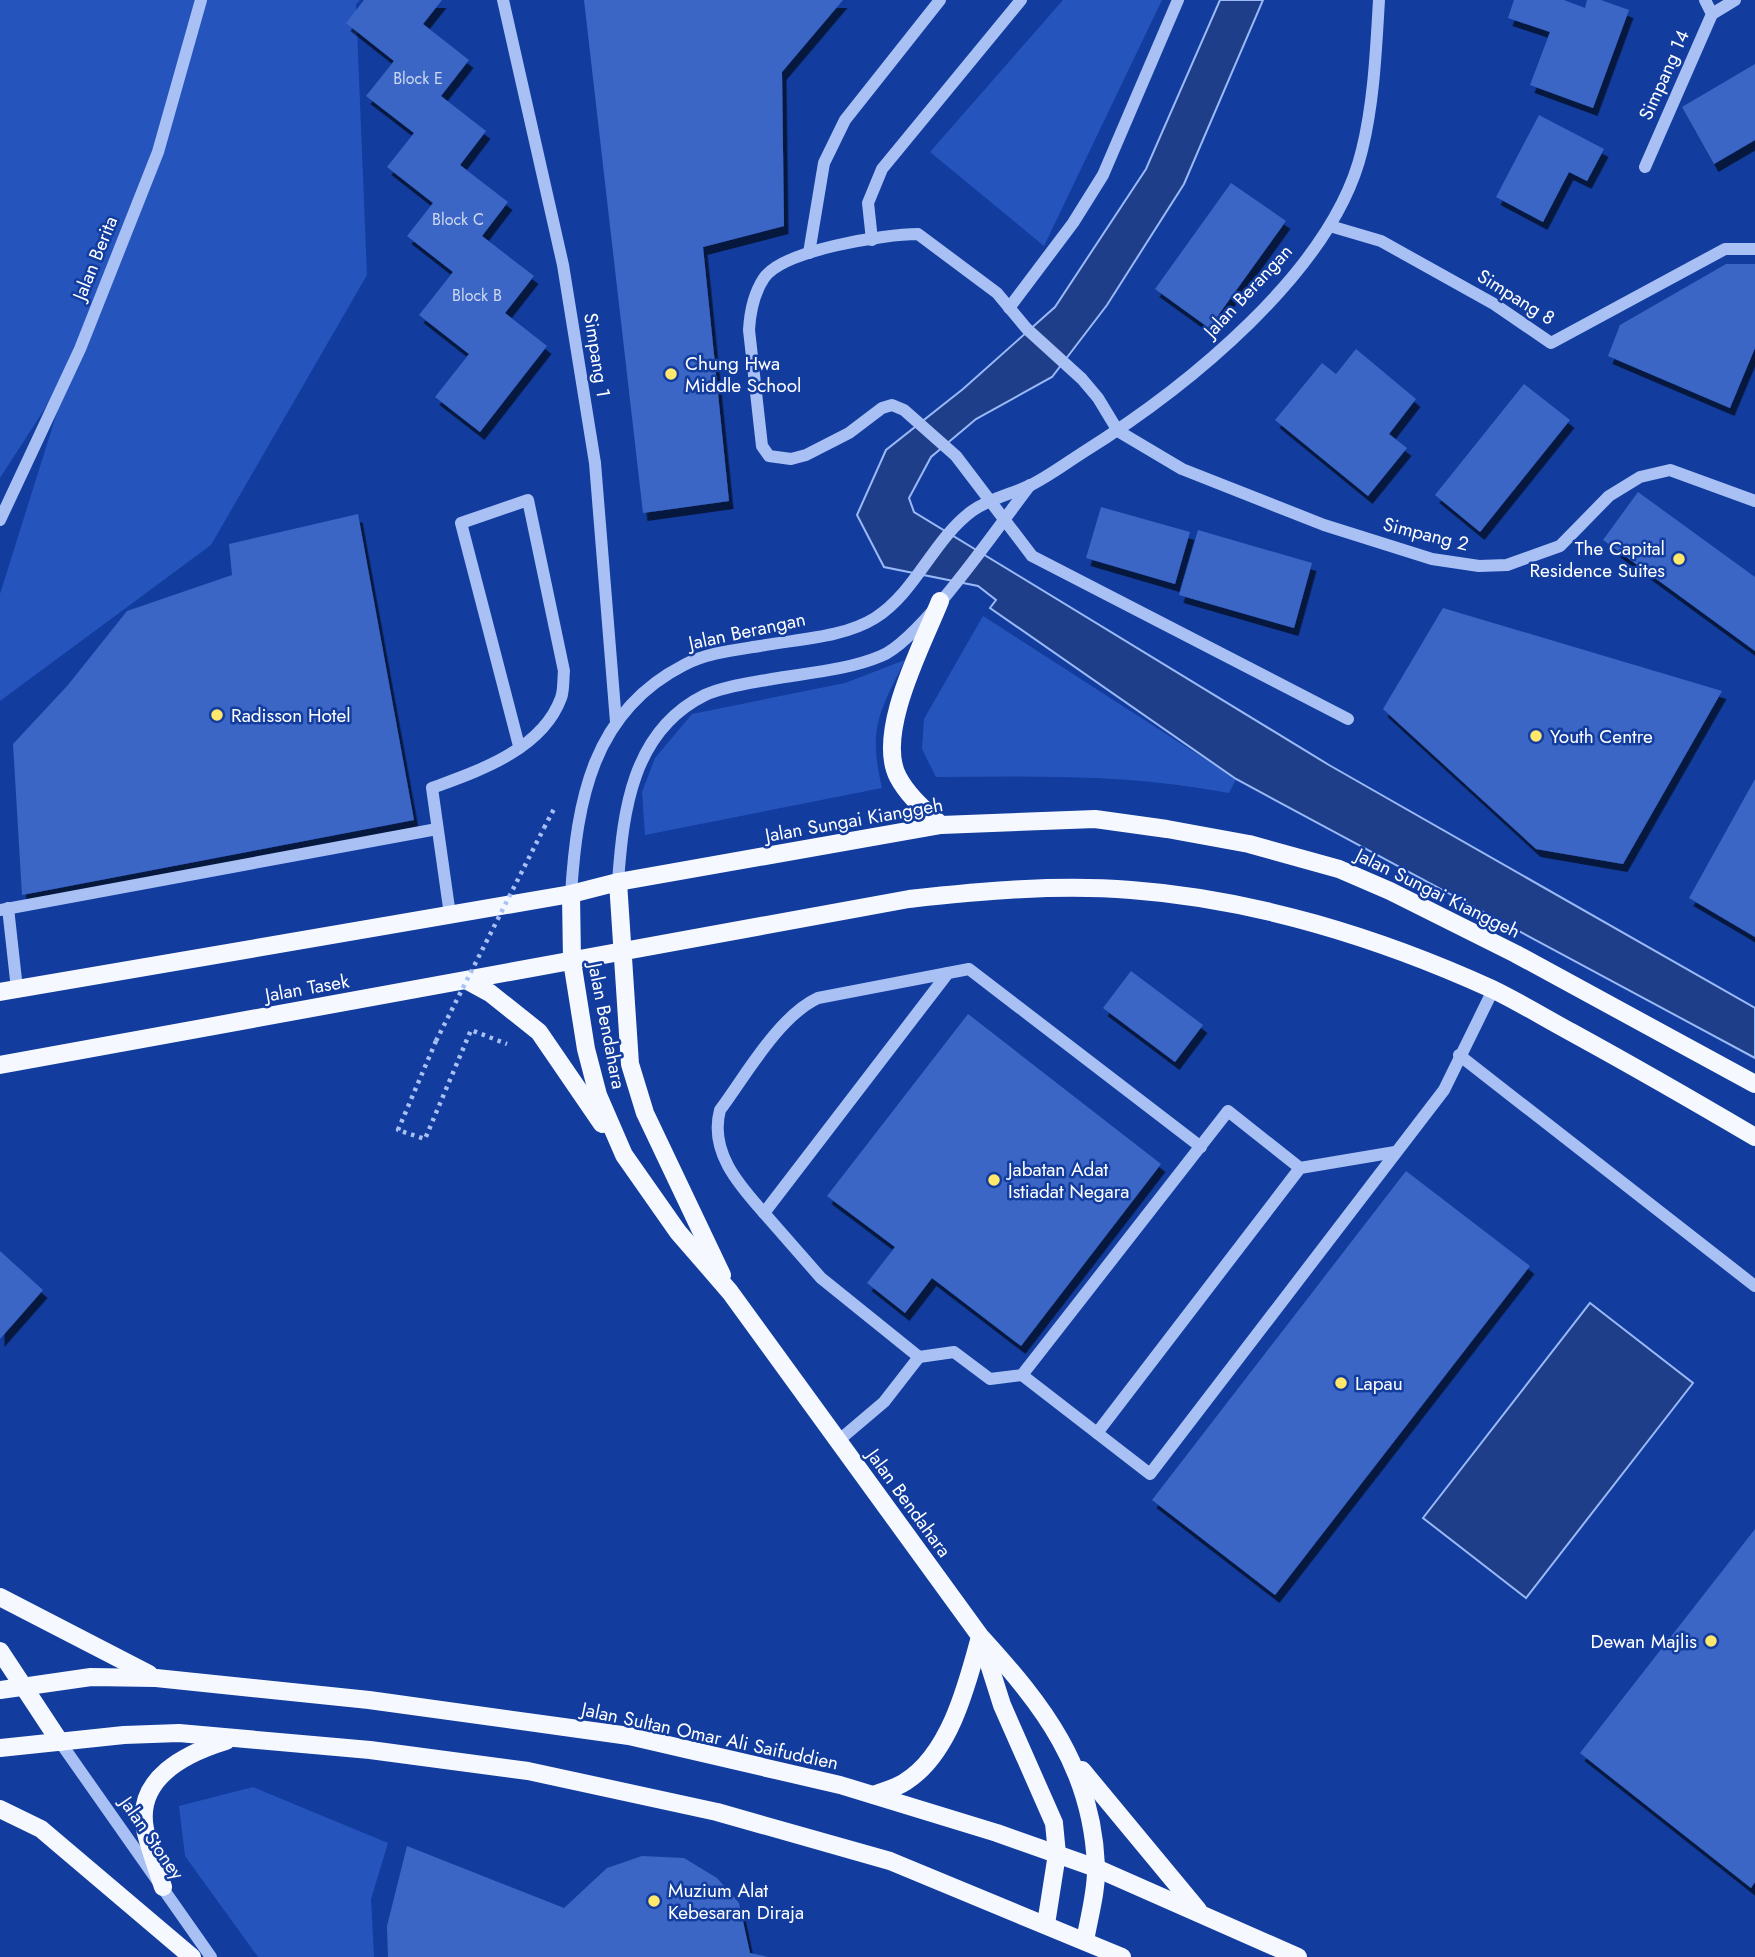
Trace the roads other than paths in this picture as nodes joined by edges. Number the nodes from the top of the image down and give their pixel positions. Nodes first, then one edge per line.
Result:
1 (201, 0) edge
2 (503, 0) edge
3 (940, 0) edge
4 (1021, 0) edge
5 (1178, 0) edge
6 (1379, 0) edge
7 (1705, 0) edge
8 (1735, 0) edge
9 (1712, 13) junction
10 (1645, 167) dead end
11 (1330, 226) junction
12 (872, 240) junction
13 (1755, 249) edge
14 (809, 253) junction
15 (1009, 308) junction
16 (1118, 431) junction
17 (1031, 485) junction
18 (1755, 501) edge
19 (989, 502) junction
20 (0, 520) edge
21 (1003, 520) junction
22 (940, 601) junction
23 (1348, 719) dead end
24 (616, 722) junction
25 (519, 746) junction
26 (941, 825) junction
27 (438, 829) junction
28 (618, 882) junction
29 (570, 894) junction
30 (4, 909) edge
31 (450, 915) junction
32 (621, 951) junction
33 (572, 961) junction
34 (948, 973) junction
35 (468, 981) junction
36 (9, 990) edge
37 (1493, 990) junction
38 (1459, 1055) junction
39 (0, 1065) edge
40 (1755, 1084) edge
41 (1755, 1137) edge
42 (1201, 1147) junction
43 (1395, 1152) junction
44 (624, 1156) junction
45 (1300, 1168) junction
46 (764, 1213) junction
47 (1755, 1286) edge
48 (730, 1292) junction
49 (919, 1357) junction
50 (1022, 1375) junction
51 (1097, 1433) junction
52 (838, 1441) junction
53 (0, 1597) edge
54 (980, 1636) junction
55 (0, 1651) edge
56 (156, 1678) junction
57 (22, 1686) junction
58 (0, 1690) edge
59 (236, 1738) junction
60 (60, 1742) junction
61 (0, 1748) edge
62 (1070, 1755) junction
63 (874, 1795) junction
64 (0, 1809) edge
65 (1057, 1854) junction
66 (1096, 1868) junction
67 (163, 1887) junction
68 (1200, 1913) junction
69 (1046, 1924) junction
70 (1085, 1941) junction
71 (192, 1957) edge
72 (211, 1957) edge
73 (1122, 1957) edge
74 (1298, 1957) edge

1 - 20 street, Jalan Berita
2 - 24 street, Simpang 1
3 - 14 street
4 - 12 street
5 - 15 street
6 - 11 street, Jalan Berangan
7 - 9 street, Simpang 14
8 - 9 street
9 - 10 street, Simpang 14
11 - 13 street, Simpang 8
11 - 16 street, Jalan Berangan
12 - 14 street
12 - 15 street
14 - 19 street
15 - 16 street
16 - 17 street, Jalan Berangan
16 - 18 street, Simpang 2
17 - 19 street, Jalan Berangan
17 - 21 street, Jalan Berangan
19 - 21 street
19 - 24 street, Jalan Berangan
21 - 22 street, Jalan Berangan
21 - 23 street
22 - 26 main road
22 - 28 street, Jalan Berangan
24 - 29 street, Jalan Berangan
25 - 25 street
25 - 27 street
26 - 28 main road, Jalan Sungai Kianggeh
26 - 40 main road, Jalan Sungai Kianggeh
27 - 30 street
27 - 31 street
28 - 29 main road
28 - 32 main road, Jalan Bendahara
29 - 31 main road
29 - 33 main road, Jalan Bendahara
30 - 36 street
31 - 36 main road
32 - 33 main road, Jalan Tasek
32 - 37 main road
32 - 48 main road, Jalan Bendahara
33 - 35 main road, Jalan Tasek
33 - 44 main road, Jalan Bendahara
34 - 42 street
34 - 46 street
34 - 46 street
35 - 39 main road, Jalan Tasek
35 - 44 main road
37 - 38 street
37 - 41 main road
38 - 43 street
38 - 47 street
42 - 45 street
42 - 50 street
43 - 45 street
43 - 51 street
44 - 48 main road, Jalan Bendahara
45 - 51 street
46 - 49 street
48 - 52 main road, Jalan Bendahara
49 - 50 street
49 - 52 street
50 - 51 street
52 - 54 main road, Jalan Bendahara
53 - 56 main road
54 - 62 main road, Jalan Bendahara
54 - 63 main road
54 - 65 main road, Jalan Bendahara
55 - 57 main road
56 - 57 main road, Jalan Sultan Omar Ali Saifuddien
56 - 63 main road, Jalan Sultan Omar Ali Saifuddien
57 - 58 main road, Jalan Sultan Omar Ali Saifuddien
57 - 60 main road
59 - 60 main road
59 - 67 main road
59 - 69 main road
60 - 61 main road
60 - 67 street, Jalan Stoney
62 - 66 main road, Jalan Bendahara
62 - 68 main road
63 - 65 main road, Jalan Sultan Omar Ali Saifuddien
64 - 71 main road
65 - 66 main road, Jalan Sultan Omar Ali Saifuddien
65 - 69 main road, Jalan Bendahara
66 - 68 main road, Jalan Sultan Omar Ali Saifuddien
66 - 70 main road, Jalan Bendahara
67 - 72 street, Jalan Stoney
68 - 74 main road, Jalan Sultan Omar Ali Saifuddien
69 - 70 main road
70 - 73 main road

